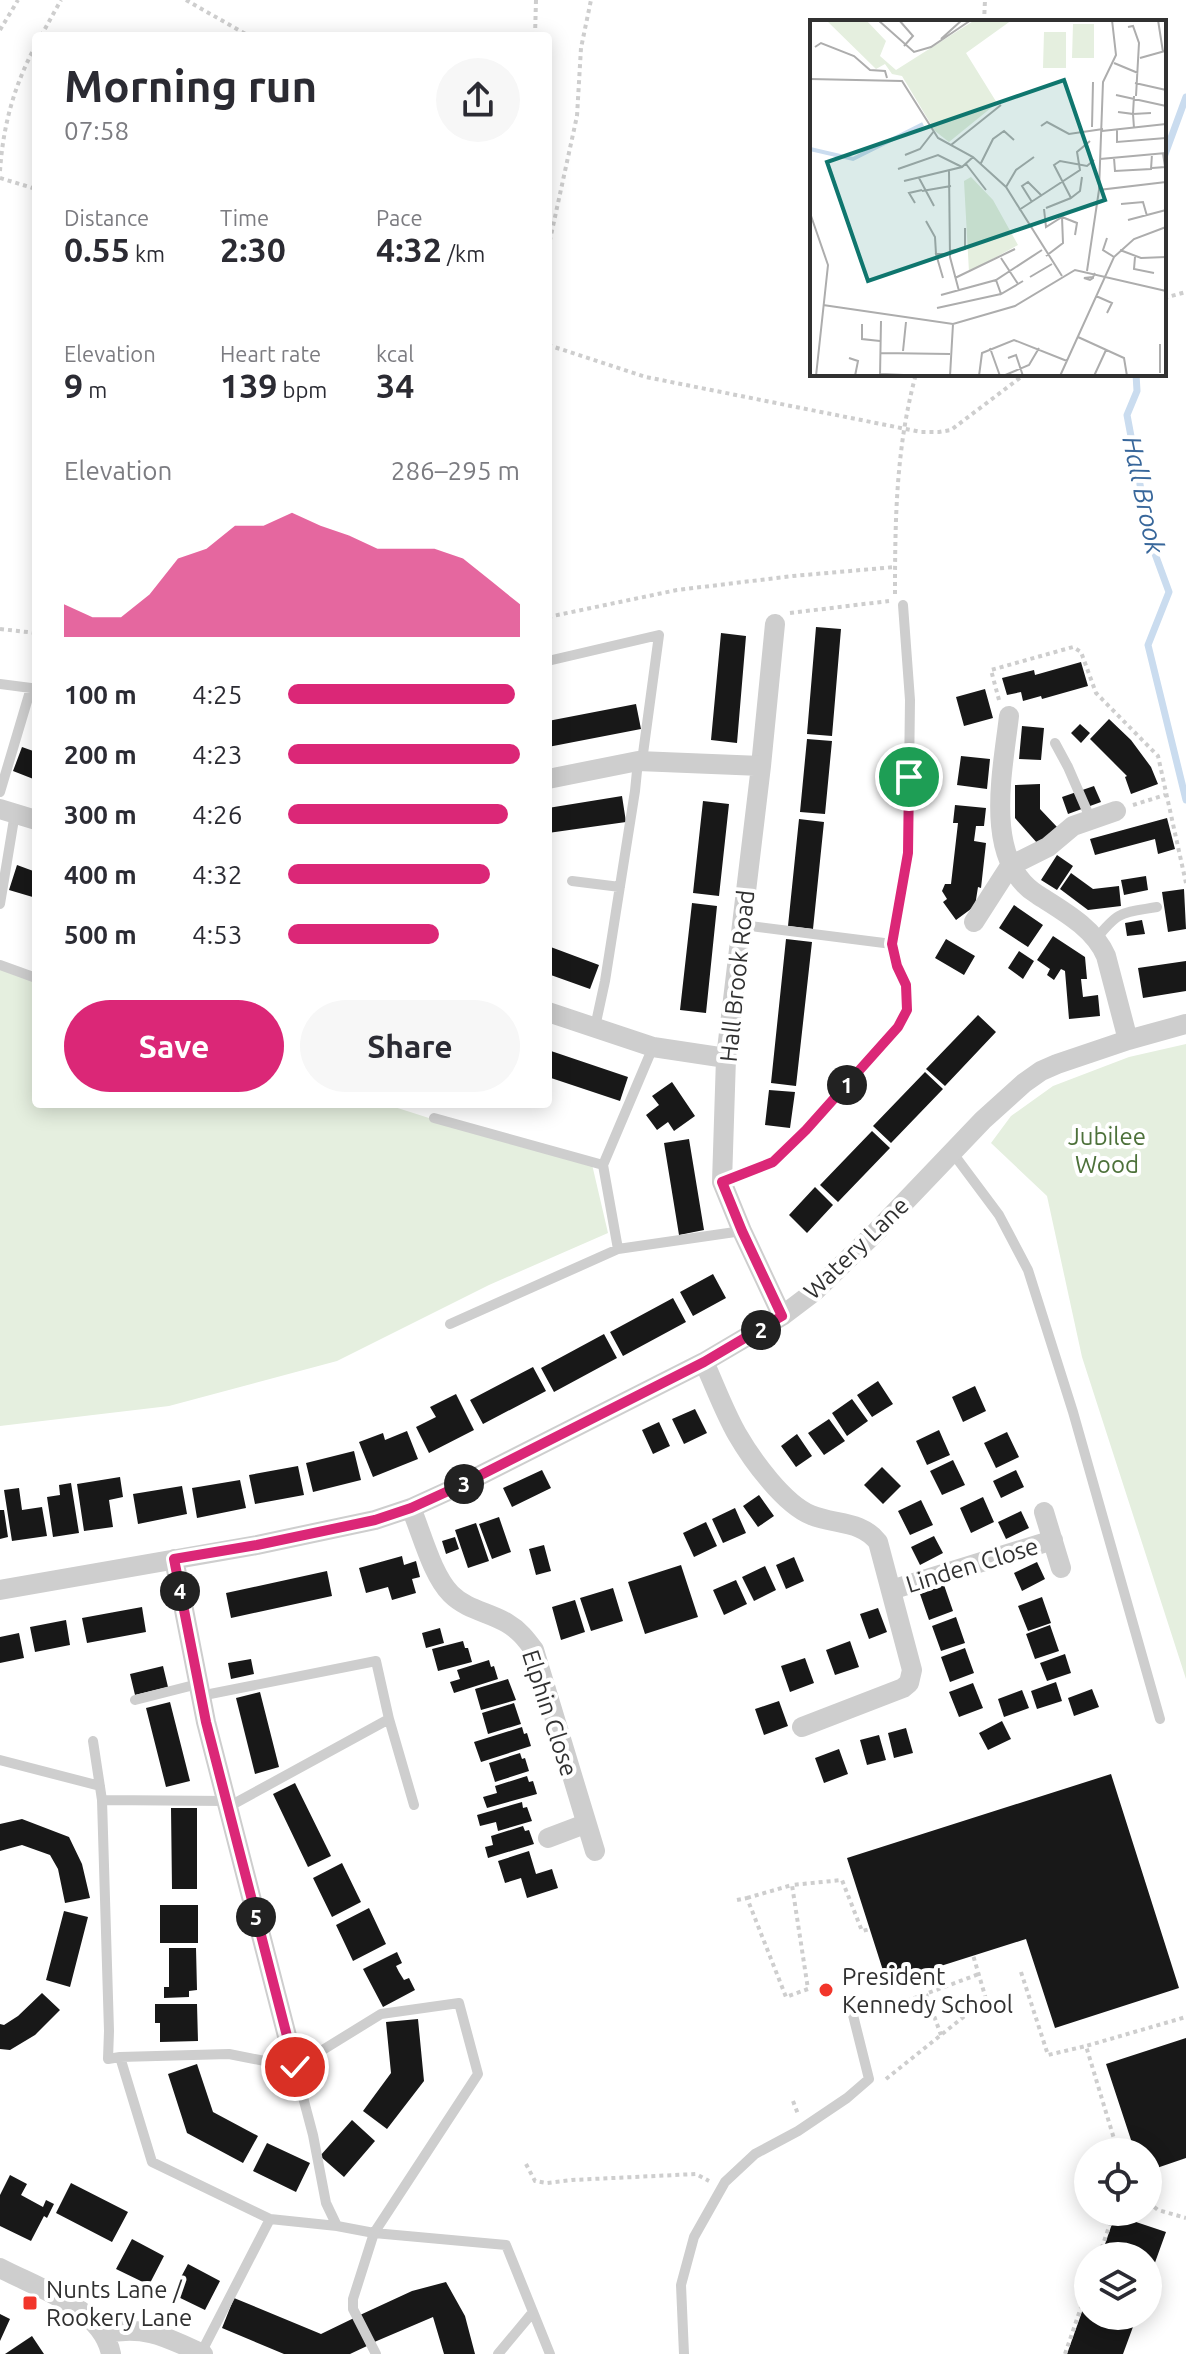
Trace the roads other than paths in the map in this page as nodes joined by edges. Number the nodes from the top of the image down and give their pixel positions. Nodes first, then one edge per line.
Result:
1 (903, 605) dead end
2 (775, 624) road end
3 (552, 660) dead end
4 (0, 684) edge
5 (32, 689) edge
6 (32, 695) edge
7 (1009, 716) road end
8 (1055, 743) dead end
9 (640, 761) junction
10 (761, 766) junction
11 (552, 778) edge
12 (0, 792) edge
13 (8, 811) edge
14 (1116, 811) road end
15 (32, 819) edge
16 (1091, 820) junction
17 (1010, 866) junction
18 (572, 881) dead end
19 (620, 887) junction
20 (0, 904) edge
21 (1157, 907) dead end
22 (974, 922) dead end
23 (742, 925) junction
24 (1096, 939) junction
25 (892, 944) junction
26 (0, 965) edge
27 (32, 977) edge
28 (552, 1013) edge
29 (1186, 1024) edge
30 (595, 1027) junction
31 (1128, 1040) junction
32 (653, 1047) junction
33 (726, 1058) junction
34 (434, 1118) dead end
35 (952, 1152) junction
36 (603, 1165) junction
37 (722, 1182) junction
38 (742, 1231) junction
39 (618, 1249) junction
40 (782, 1316) junction
41 (450, 1324) dead end
42 (704, 1362) junction
43 (411, 1508) junction
44 (1044, 1512) dead end
45 (1053, 1540) junction
46 (174, 1559) junction
47 (1061, 1568) dead end
48 (0, 1590) edge
49 (891, 1590) junction
50 (199, 1690) junction
51 (135, 1700) dead end
52 (389, 1719) junction
53 (1160, 1719) dead end
54 (802, 1727) dead end
55 (93, 1741) dead end
56 (0, 1760) edge
57 (100, 1786) junction
58 (102, 1800) junction
59 (227, 1804) junction
60 (414, 1805) dead end
61 (585, 1824) junction
62 (548, 1838) dead end
63 (595, 1851) dead end
64 (853, 2016) road end
65 (120, 2057) junction
66 (295, 2067) junction
67 (270, 2219) junction
68 (337, 2226) junction
69 (374, 2233) junction
70 (0, 2268) edge
71 (533, 2312) junction
72 (104, 2334) junction
73 (111, 2354) edge
74 (202, 2354) edge
75 (376, 2354) edge
76 (498, 2354) edge
77 (550, 2354) edge
78 (684, 2354) edge

1 - 25 lane
2 - 10 street, Hall Brook Road
3 - 9 lane
4 - 5 lane
6 - 12 lane
7 - 17 street
8 - 16 lane
9 - 10 street
9 - 11 street
9 - 19 lane
10 - 23 street, Hall Brook Road
13 - 15 street
13 - 20 lane
14 - 16 street
16 - 17 street
17 - 22 street
17 - 24 street
18 - 19 lane
19 - 30 lane
21 - 24 lane
23 - 25 lane
23 - 33 street, Hall Brook Road
24 - 31 street
25 - 37 lane
26 - 27 lane
28 - 30 street
29 - 31 street, Watery Lane
30 - 32 street
31 - 35 street, Watery Lane
32 - 33 street
32 - 36 lane
33 - 37 street, Hall Brook Road
34 - 36 lane
35 - 40 street, Watery Lane
35 - 53 lane
36 - 39 lane
37 - 38 street, Hall Brook Road
38 - 39 lane
38 - 40 street, Hall Brook Road
39 - 41 lane
40 - 42 street, Watery Lane
42 - 43 street, Watery Lane
42 - 49 street
43 - 46 street, Watery Lane
43 - 61 street, Elphin Close
44 - 45 street, Linden Close
45 - 47 street, Linden Close
45 - 49 street, Linden Close
46 - 48 street, Watery Lane
46 - 50 street
49 - 54 street
50 - 51 lane
50 - 52 lane
50 - 59 street
52 - 59 lane
52 - 60 lane
55 - 57 lane
56 - 57 lane
57 - 58 lane
58 - 59 lane
58 - 65 lane
59 - 66 street
61 - 62 street
61 - 63 street, Elphin Close
64 - 78 lane
65 - 66 lane
65 - 67 lane
66 - 68 lane
66 - 69 lane
67 - 68 lane
67 - 74 lane
68 - 69 lane
69 - 71 lane
69 - 75 lane
70 - 72 street
71 - 76 lane
71 - 77 lane
72 - 73 street
72 - 74 street

